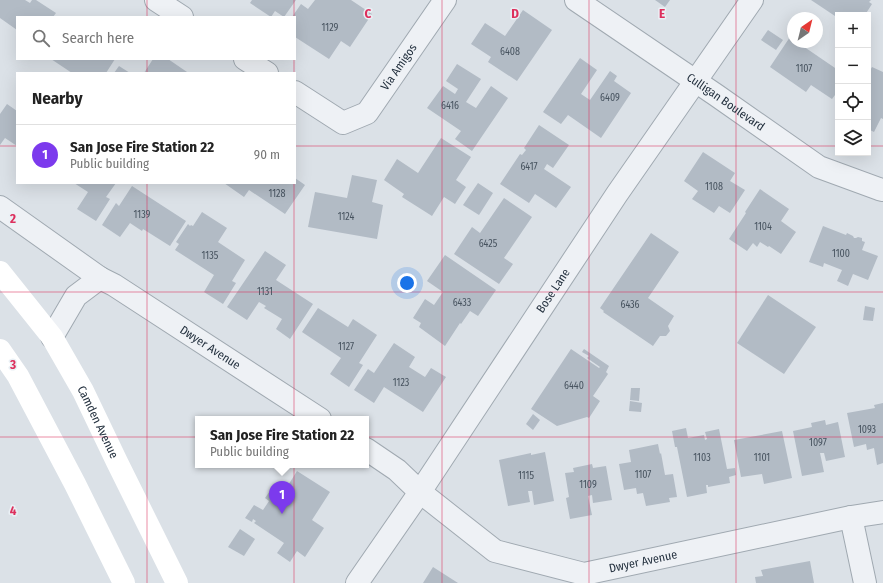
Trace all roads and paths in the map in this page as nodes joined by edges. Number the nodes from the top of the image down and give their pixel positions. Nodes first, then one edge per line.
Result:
1 (156, 0) edge
2 (445, 0) edge
3 (576, 0) edge
4 (752, 0) edge
5 (180, 16) edge
6 (247, 60) edge
7 (265, 72) edge
8 (695, 81) junction
9 (296, 93) edge
10 (883, 190) edge
11 (0, 207) edge
12 (0, 272) edge
13 (100, 278) junction
14 (52, 337) junction
15 (0, 350) edge
16 (315, 416) edge
17 (369, 452) edge
18 (420, 492) junction
19 (883, 512) edge
20 (851, 517) junction
21 (585, 579) edge
22 (124, 583) edge
23 (177, 583) edge
24 (357, 583) edge
25 (865, 583) edge

1 - 5 street
2 - 9 street, Via Amigos
3 - 8 street, Culligan Boulevard
4 - 8 street, Bose Lane
6 - 7 street
8 - 10 street, Culligan Boulevard
8 - 18 street, Bose Lane
11 - 13 street, Dwyer Avenue
12 - 14 main road, Camden Avenue
13 - 14 street
13 - 16 street, Dwyer Avenue
14 - 23 main road, Camden Avenue
15 - 22 main road
17 - 18 street, Dwyer Avenue
18 - 21 street, Dwyer Avenue
18 - 24 street, Bose Lane
19 - 20 street, Dwyer Avenue
20 - 21 street, Dwyer Avenue
20 - 25 street

